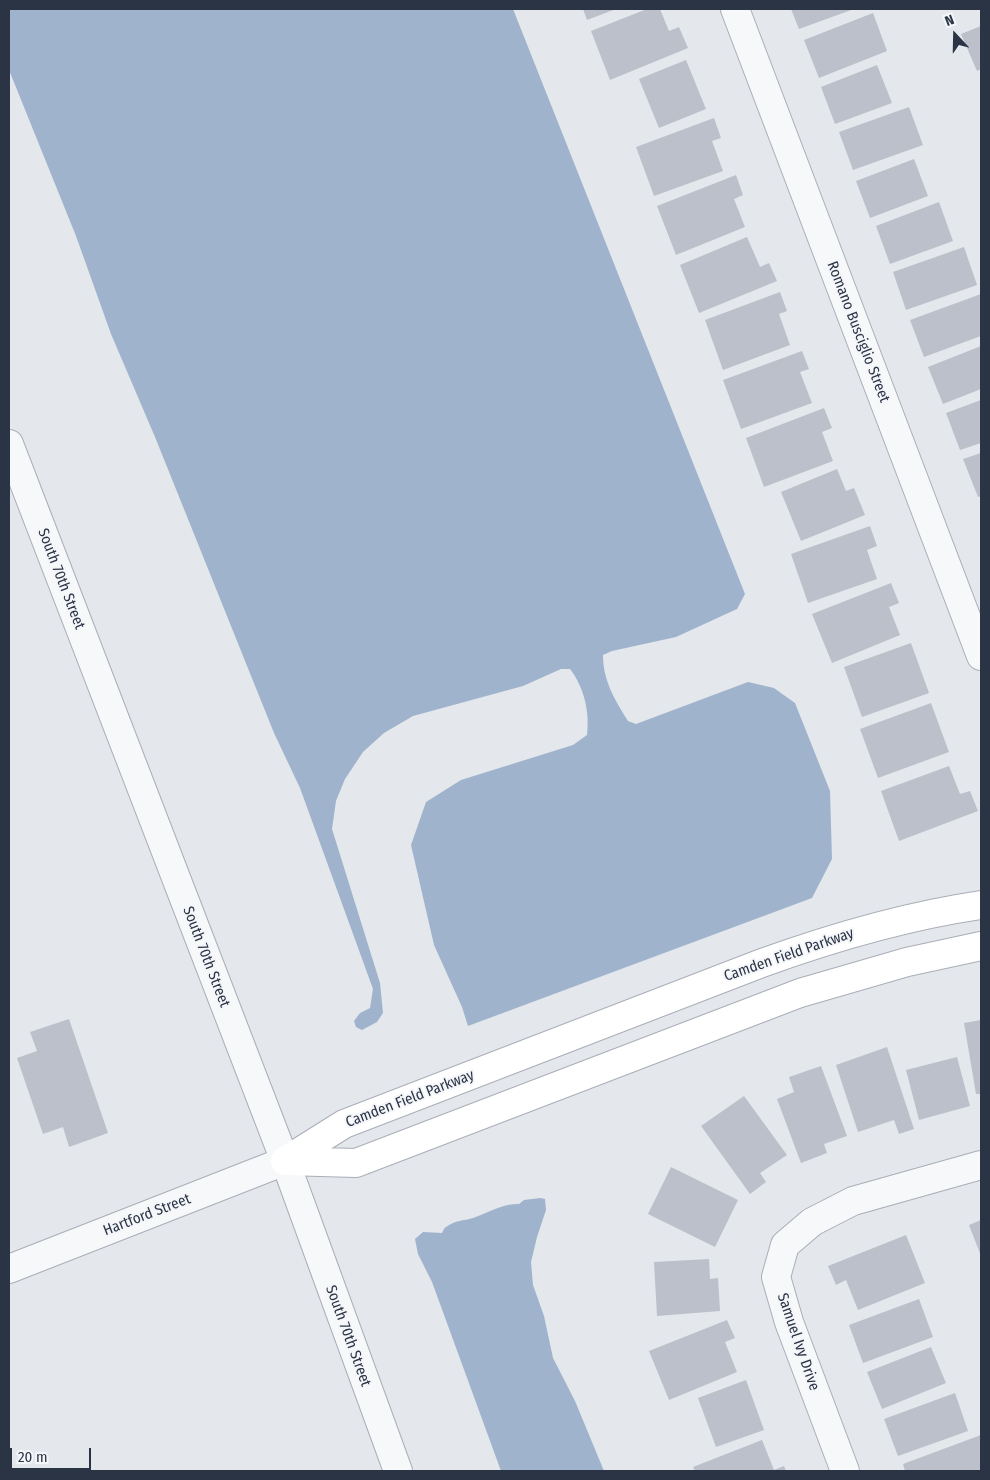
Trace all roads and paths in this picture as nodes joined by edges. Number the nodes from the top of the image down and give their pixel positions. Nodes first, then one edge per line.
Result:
1 (735, 9) edge
2 (9, 444) edge
3 (981, 656) edge
4 (981, 905) edge
5 (981, 946) edge
6 (285, 1161) junction
7 (981, 1165) edge
8 (9, 1269) edge
9 (398, 1471) edge
10 (845, 1471) edge

1 - 3 street, Romano Busciglio Street
2 - 6 street, South 70th Street
4 - 6 street, Camden Field Parkway
5 - 6 street
6 - 8 street, Hartford Street
6 - 9 street, South 70th Street
7 - 10 street, Samuel Ivy Drive

